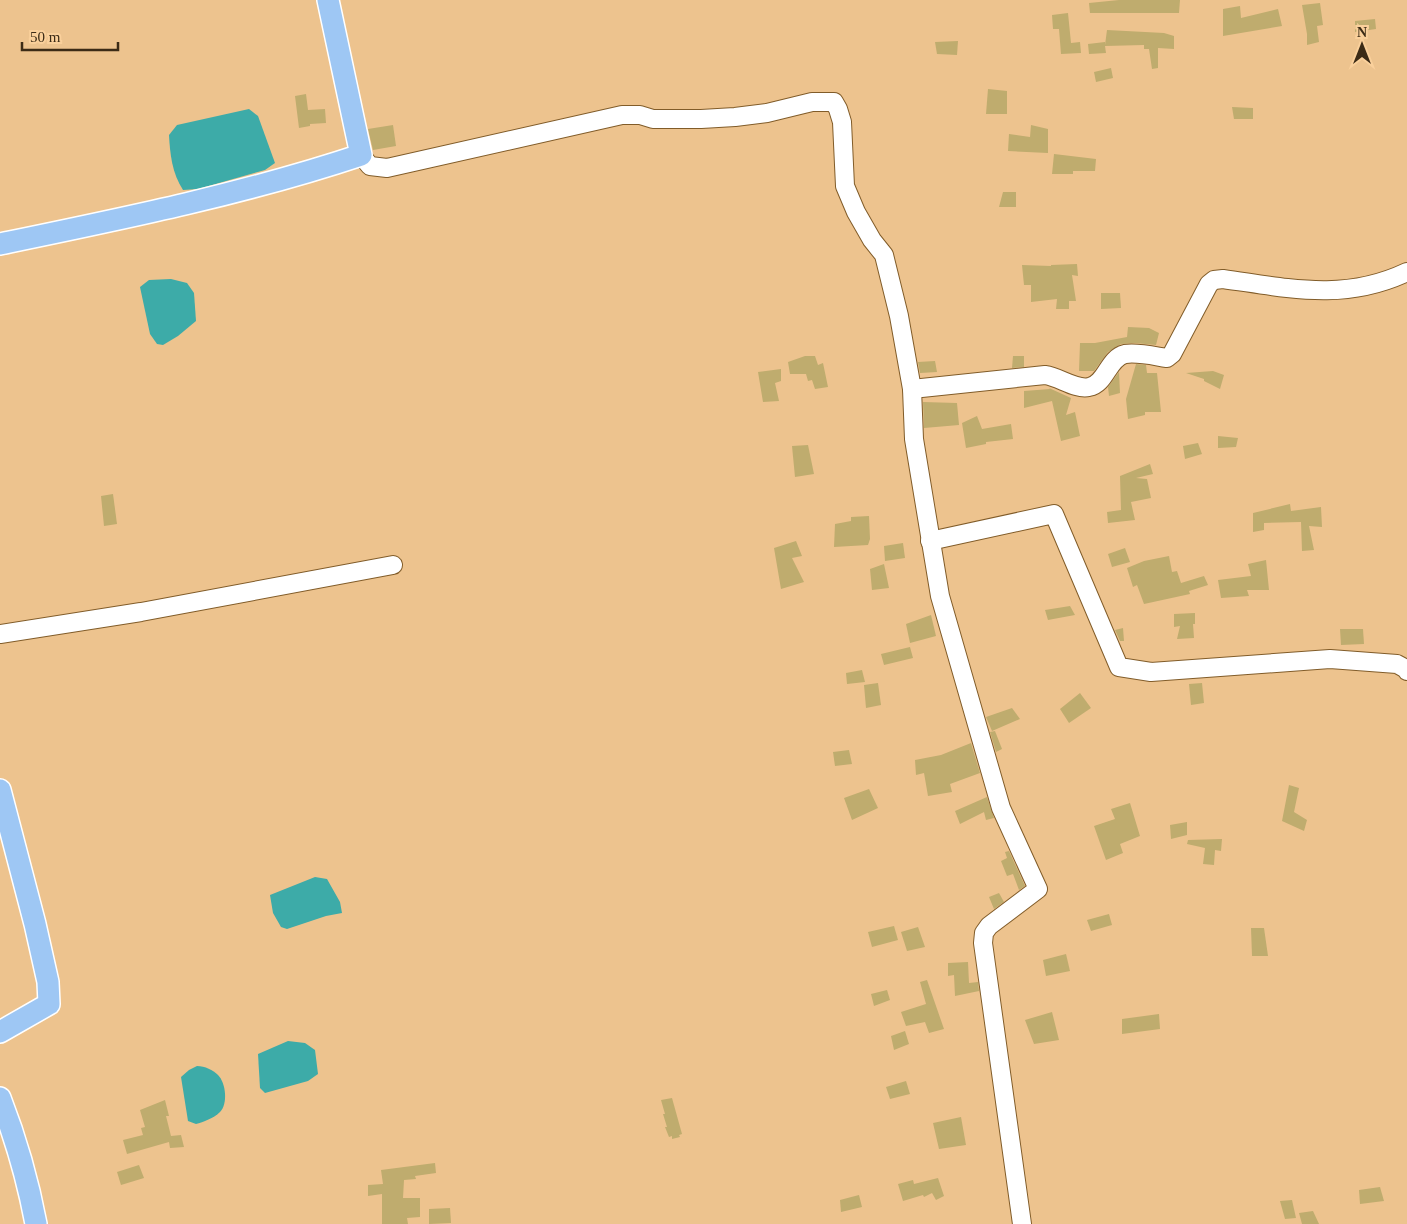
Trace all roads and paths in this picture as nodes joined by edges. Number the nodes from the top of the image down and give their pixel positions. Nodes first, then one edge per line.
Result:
1 (328, 0) edge
2 (361, 155) junction
3 (0, 244) edge
4 (1407, 272) edge
5 (912, 389) junction
6 (930, 541) junction
7 (393, 565) dead end
8 (0, 634) edge
9 (1407, 671) edge
10 (0, 790) edge
11 (0, 1032) edge
12 (0, 1098) edge
13 (36, 1224) edge
14 (1022, 1224) edge

1 - 2 main road
2 - 3 main road
2 - 5 street
4 - 5 street
5 - 6 street
6 - 9 street
6 - 14 street
7 - 8 street
10 - 11 main road
12 - 13 main road

